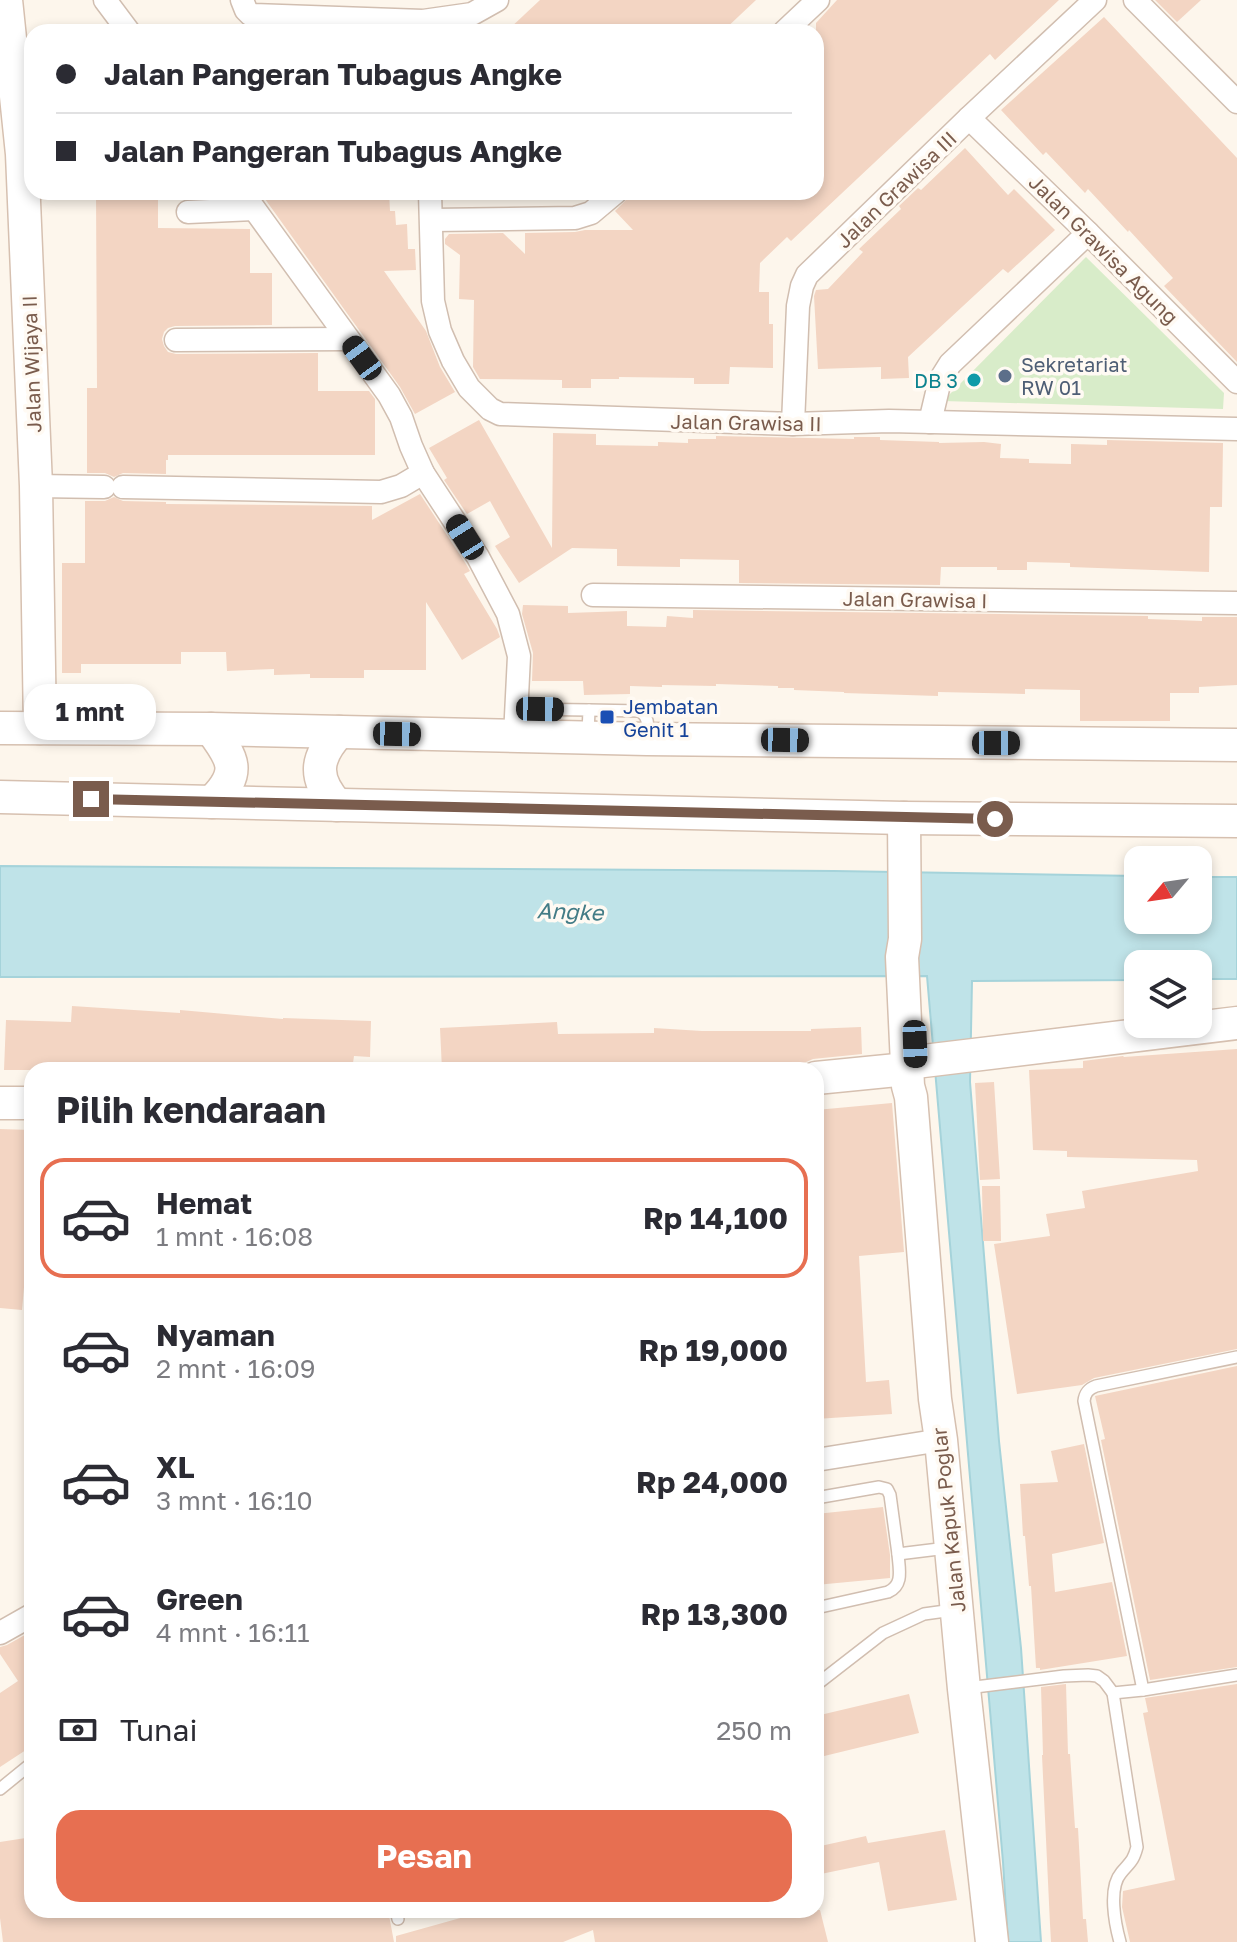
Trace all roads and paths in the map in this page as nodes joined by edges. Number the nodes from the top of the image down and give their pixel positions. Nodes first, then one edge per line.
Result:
1 (6, 0) edge
2 (105, 0) edge
3 (242, 0) edge
4 (497, 0) edge
5 (818, 0) edge
6 (1095, 0) edge
7 (1135, 0) edge
8 (123, 24) edge
9 (392, 24) edge
10 (431, 24) edge
11 (792, 24) edge
12 (1237, 102) edge
13 (969, 118) junction
14 (431, 200) edge
15 (606, 200) edge
16 (248, 201) edge
17 (188, 212) dead end
18 (432, 220) junction
19 (1088, 233) junction
20 (348, 339) junction
21 (176, 340) dead end
22 (1237, 382) edge
23 (930, 422) junction
24 (793, 424) junction
25 (1237, 429) edge
26 (423, 473) junction
27 (36, 486) junction
28 (593, 595) dead end
29 (1237, 603) edge
30 (516, 723) junction
31 (0, 728) edge
32 (40, 728) junction
33 (211, 729) junction
34 (339, 732) junction
35 (1237, 745) edge
36 (0, 797) edge
37 (212, 802) junction
38 (337, 805) junction
39 (1237, 821) edge
40 (904, 829) junction
41 (1237, 1023) edge
42 (912, 1063) junction
43 (824, 1077) edge
44 (0, 1103) edge
45 (24, 1103) edge
46 (1237, 1357) edge
47 (941, 1440) junction
48 (824, 1459) edge
49 (824, 1497) edge
50 (951, 1547) junction
51 (898, 1554) junction
52 (824, 1606) edge
53 (956, 1609) junction
54 (24, 1620) edge
55 (0, 1633) edge
56 (1237, 1675) edge
57 (824, 1679) edge
58 (973, 1688) junction
59 (1143, 1690) junction
60 (1113, 1693) junction
61 (24, 1770) edge
62 (0, 1789) edge
63 (992, 1942) edge
64 (1120, 1942) edge

1 - 27 main road, Jalan Wijaya II
2 - 8 street
3 - 9 street
4 - 10 street
5 - 11 street
6 - 13 street, Jalan Grawisa III
7 - 12 street
13 - 19 street, Jalan Grawisa Agung
13 - 24 street, Jalan Grawisa III
14 - 18 street, Jalan Grawisa II
15 - 18 street
16 - 17 street
16 - 20 street
18 - 24 street, Jalan Grawisa II
19 - 22 street, Jalan Grawisa Agung
19 - 23 street
20 - 21 street
20 - 26 street
23 - 24 street, Jalan Grawisa II
23 - 25 street, Jalan Grawisa II
26 - 27 street
26 - 30 street
27 - 32 main road, Jalan Wijaya II
28 - 29 street, Jalan Grawisa I
30 - 34 main road
30 - 35 main road
31 - 32 main road
32 - 33 main road
33 - 34 main road
33 - 37 main road
34 - 38 main road
36 - 37 main road
37 - 38 main road
38 - 40 main road
39 - 40 main road
40 - 42 main road, Jalan Kapuk Poglar
41 - 42 main road
42 - 43 main road
42 - 47 main road, Jalan Kapuk Poglar
44 - 45 main road
46 - 59 lane
47 - 48 street
47 - 50 main road, Jalan Kapuk Poglar
49 - 51 lane
50 - 51 lane
50 - 53 main road, Jalan Kapuk Poglar
51 - 52 lane
53 - 57 lane
53 - 58 main road, Jalan Kapuk Poglar
54 - 55 street
56 - 59 lane
58 - 60 lane
58 - 63 main road, Jalan Kapuk Poglar
59 - 60 lane
60 - 64 lane
61 - 62 lane

